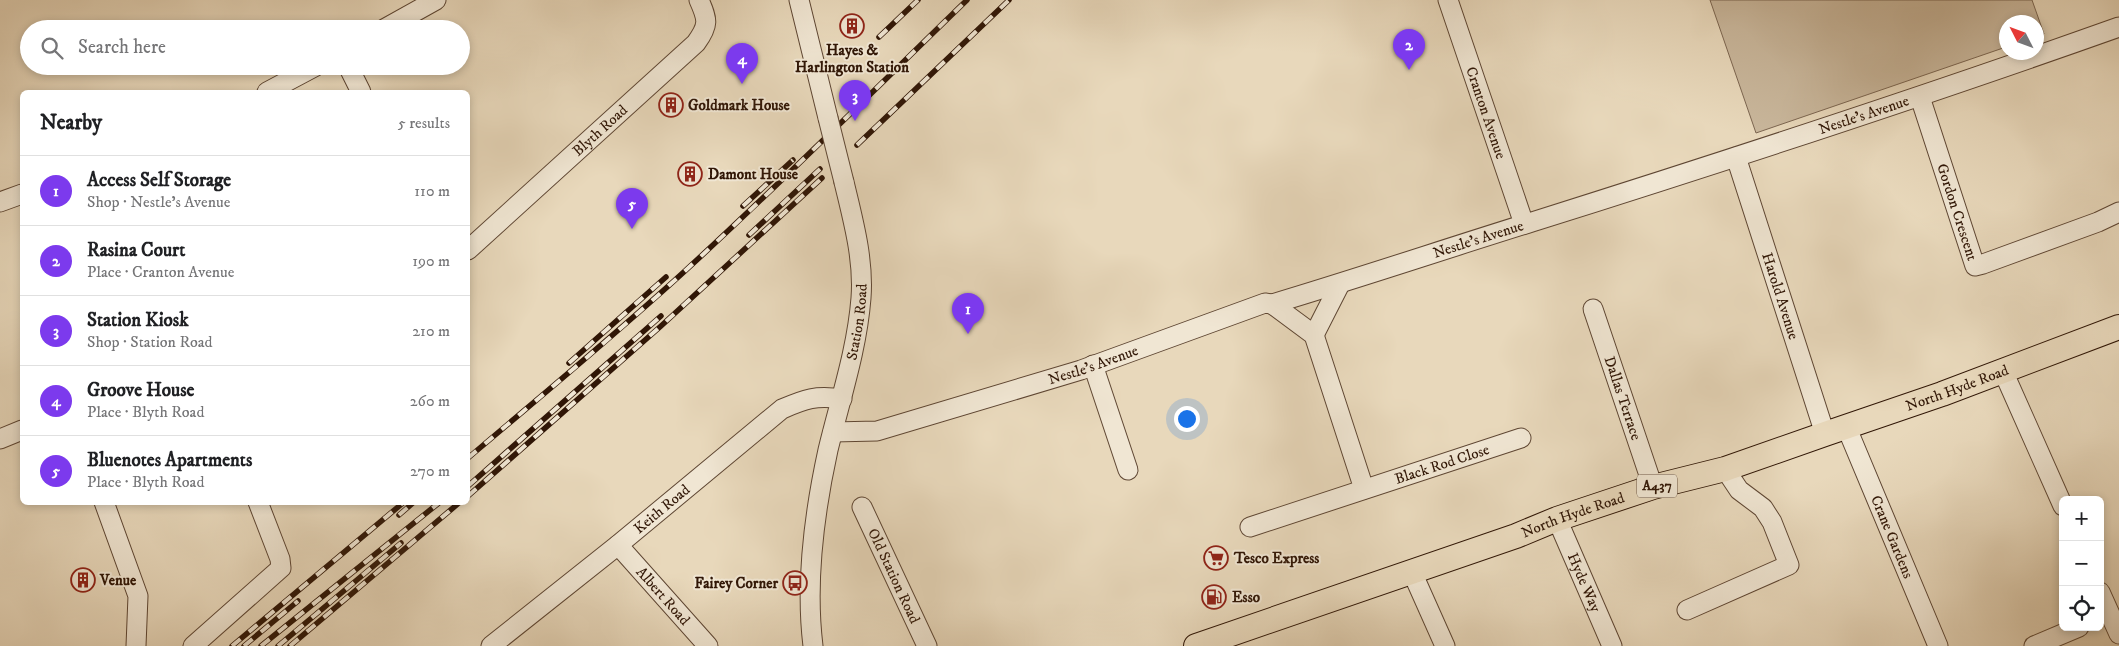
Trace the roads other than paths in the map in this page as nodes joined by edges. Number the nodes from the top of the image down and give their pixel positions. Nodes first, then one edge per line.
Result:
1 (436, 0) edge
2 (699, 0) edge
3 (1448, 0) edge
4 (801, 7) edge
5 (400, 20) edge
6 (2119, 27) edge
7 (299, 75) edge
8 (352, 75) edge
9 (271, 90) edge
10 (360, 90) edge
11 (1920, 97) junction
12 (1736, 157) junction
13 (20, 195) edge
14 (0, 202) edge
15 (2119, 212) edge
16 (1524, 224) junction
17 (470, 248) edge
18 (1340, 284) junction
19 (1272, 304) junction
20 (1593, 309) dead end
21 (2119, 328) edge
22 (1314, 335) junction
23 (1093, 365) junction
24 (2003, 371) junction
25 (842, 399) junction
26 (1835, 430) junction
27 (20, 431) edge
28 (834, 432) junction
29 (1521, 438) dead end
30 (0, 439) edge
31 (1725, 469) junction
32 (1128, 470) dead end
33 (1654, 486) junction
34 (1364, 489) junction
35 (2059, 497) edge
36 (105, 505) edge
37 (259, 505) edge
38 (862, 507) dead end
39 (1557, 519) junction
40 (1250, 527) dead end
41 (618, 545) junction
42 (1412, 572) junction
43 (2104, 601) edge
44 (1687, 610) dead end
45 (2110, 614) edge
46 (2070, 631) edge
47 (2119, 634) edge
48 (1234, 640) edge
49 (136, 646) edge
50 (193, 646) edge
51 (491, 646) edge
52 (708, 646) edge
53 (813, 646) edge
54 (927, 646) edge
55 (1196, 646) edge
56 (1445, 646) edge
57 (1612, 646) edge
58 (1938, 646) edge
59 (2034, 646) edge

1 - 5 street
2 - 17 street, Blyth Road
3 - 16 street, Cranton Avenue
4 - 25 street, Station Road, bridge
6 - 11 street, Nestle's Avenue
7 - 9 street
8 - 10 street
11 - 12 street, Nestle's Avenue
11 - 15 street, Gordon Crescent
12 - 16 street, Nestle's Avenue
12 - 26 street, Harold Avenue
13 - 14 street
16 - 18 street, Nestle's Avenue
18 - 19 street, Nestle's Avenue
18 - 22 street
19 - 22 street
19 - 23 street, Nestle's Avenue
20 - 33 street, Dallas Terrace
21 - 24 main road, North Hyde Road / A437
22 - 34 street
23 - 28 street, Nestle's Avenue
23 - 32 street
24 - 26 main road, North Hyde Road / A437
24 - 35 street
25 - 28 street, Station Road
25 - 41 street, Keith Road
26 - 31 main road, North Hyde Road / A437
26 - 58 street, Crane Gardens
27 - 30 street
28 - 53 street, Station Road
29 - 34 street, Black Rod Close
31 - 33 main road, North Hyde Road / A437
31 - 44 street
33 - 39 main road, North Hyde Road / A437
34 - 40 street, Black Rod Close
36 - 49 street
37 - 50 street
38 - 54 street, Old Station Road
39 - 42 main road, North Hyde Road / A437
39 - 57 street, Hyde Way
41 - 51 street, Keith Road
41 - 52 street, Albert Road
42 - 48 main road, North Hyde Road / A437
42 - 56 street
43 - 45 street
45 - 47 street
46 - 59 street
48 - 55 main road, North Hyde Road / A437

